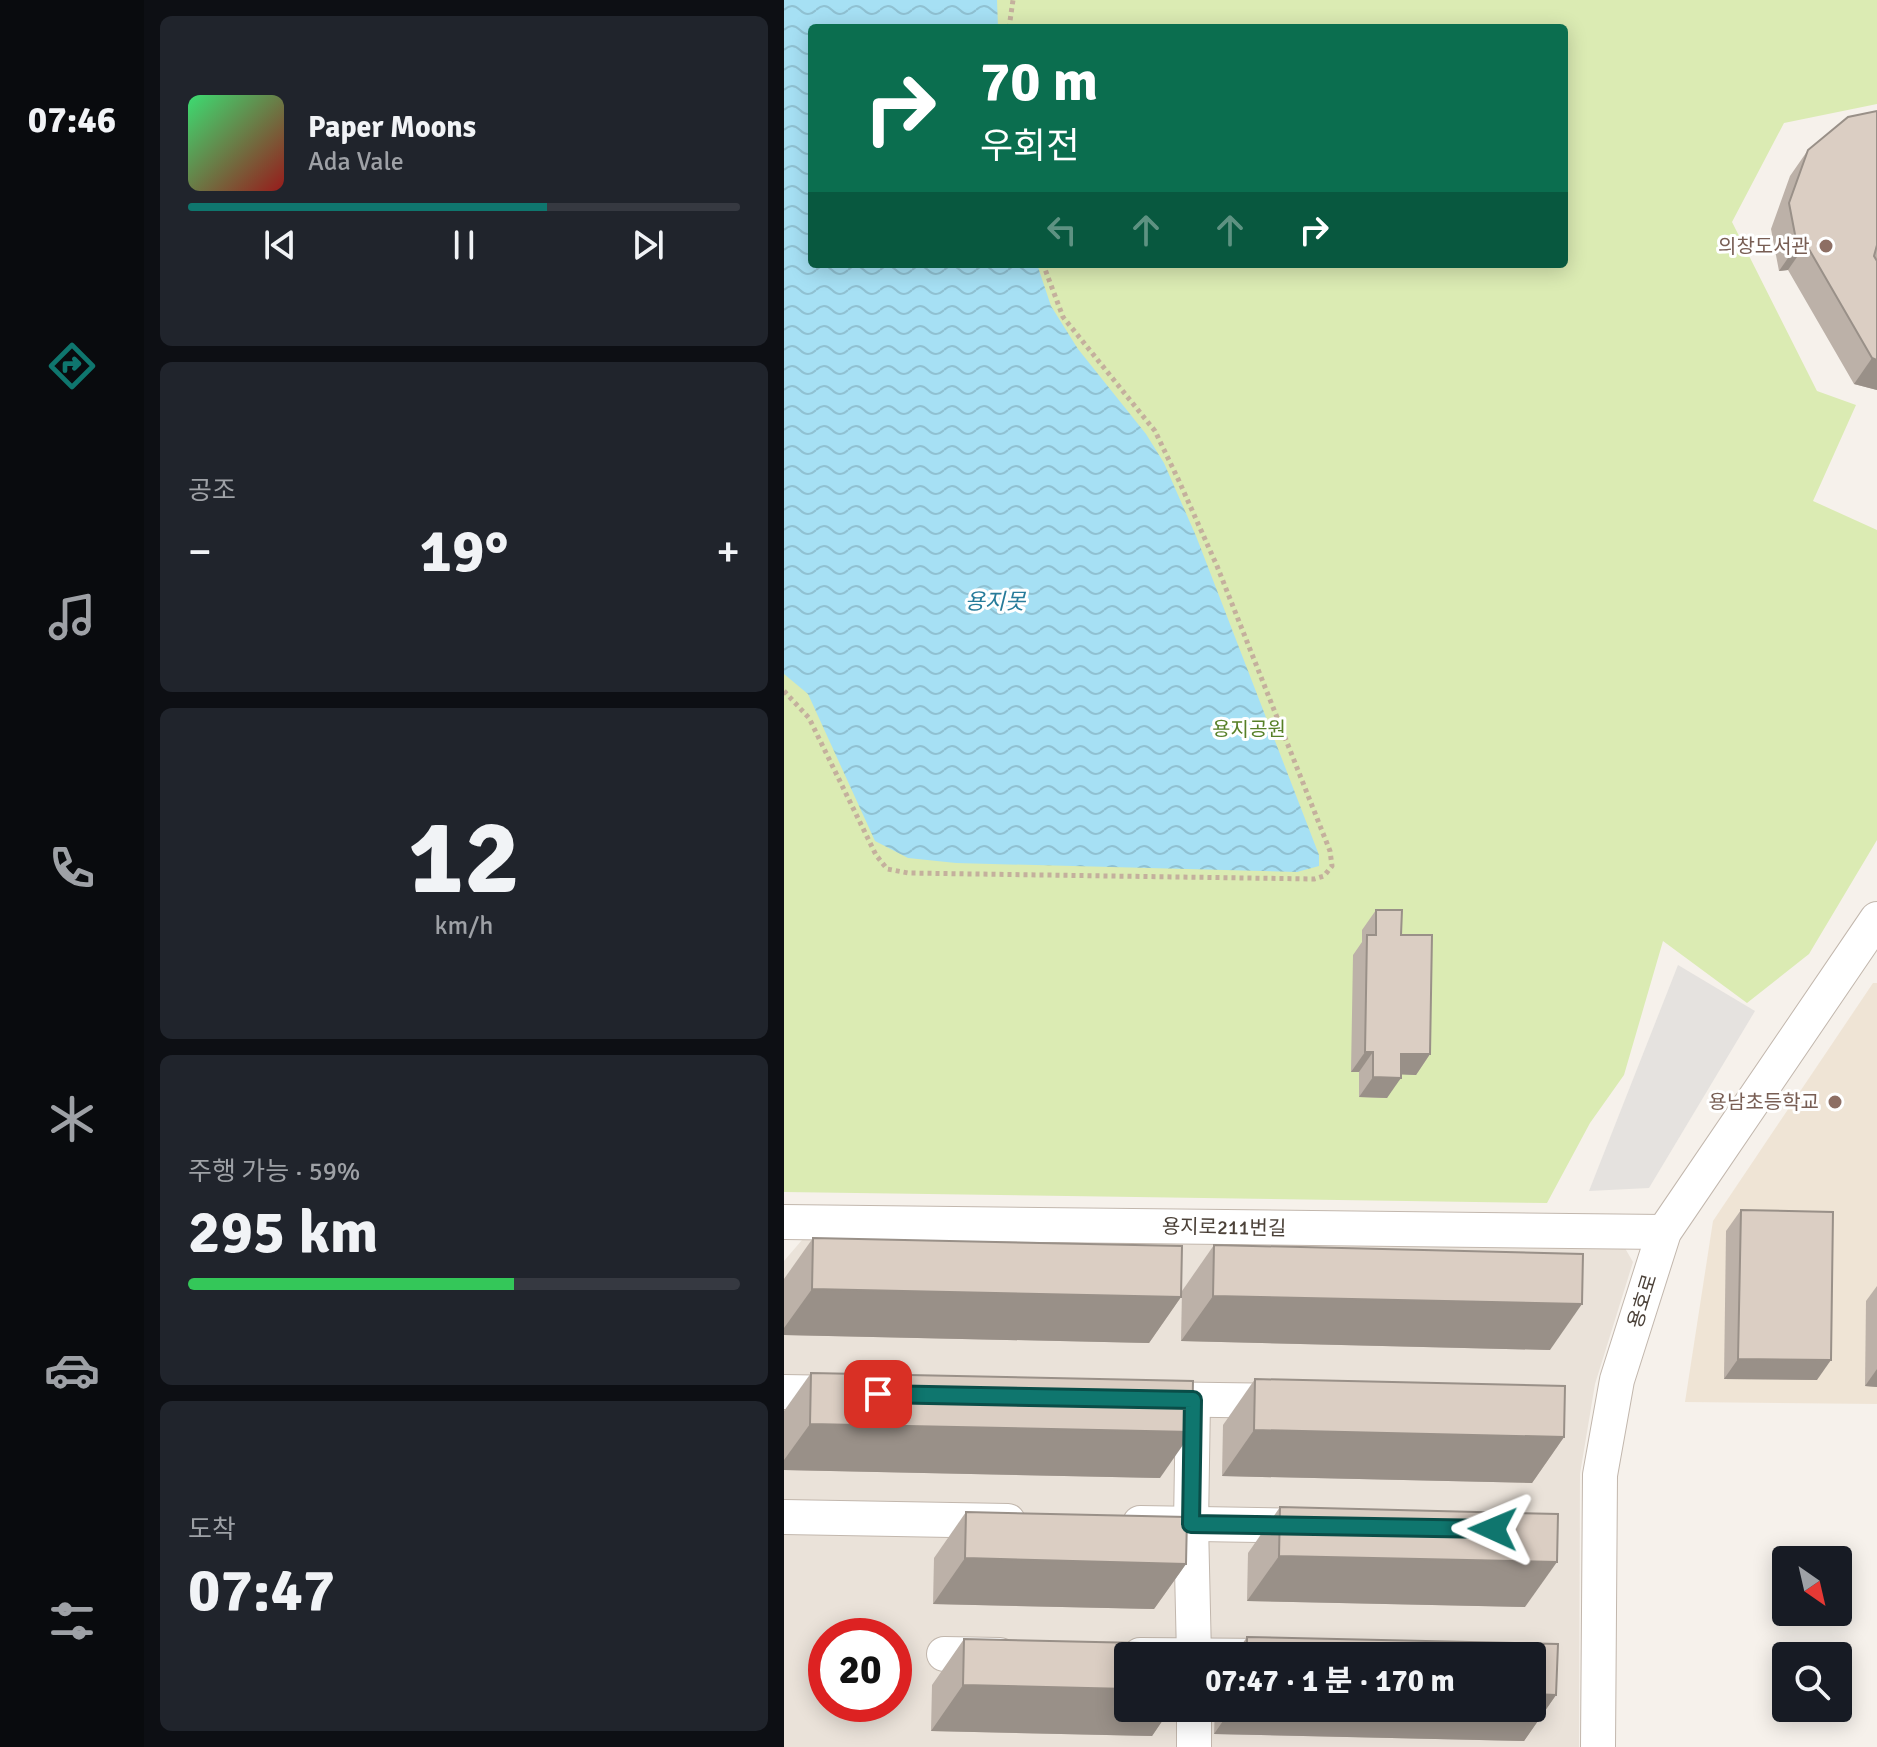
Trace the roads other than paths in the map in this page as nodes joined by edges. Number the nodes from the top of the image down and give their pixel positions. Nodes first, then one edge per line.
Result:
1 (1872, 934) edge
2 (784, 1222) edge
3 (1664, 1232) junction
4 (784, 1392) edge
5 (878, 1394) edge
6 (1114, 1398) edge
7 (1193, 1400) junction
8 (1319, 1402) edge
9 (784, 1517) edge
10 (1034, 1521) edge
11 (1113, 1523) edge
12 (1191, 1524) junction
13 (1349, 1527) edge
14 (1194, 1642) edge
15 (944, 1654) dead end
16 (1038, 1655) edge
17 (1194, 1722) edge
18 (1194, 1747) edge
19 (1598, 1747) edge

1 - 3 street, 용호로
2 - 3 street, 용지로211번길
3 - 19 street, 용호로
4 - 5 street
6 - 7 street
7 - 8 street
7 - 12 street
9 - 10 street
11 - 12 street
12 - 13 street
12 - 14 street
15 - 16 street
17 - 18 street

